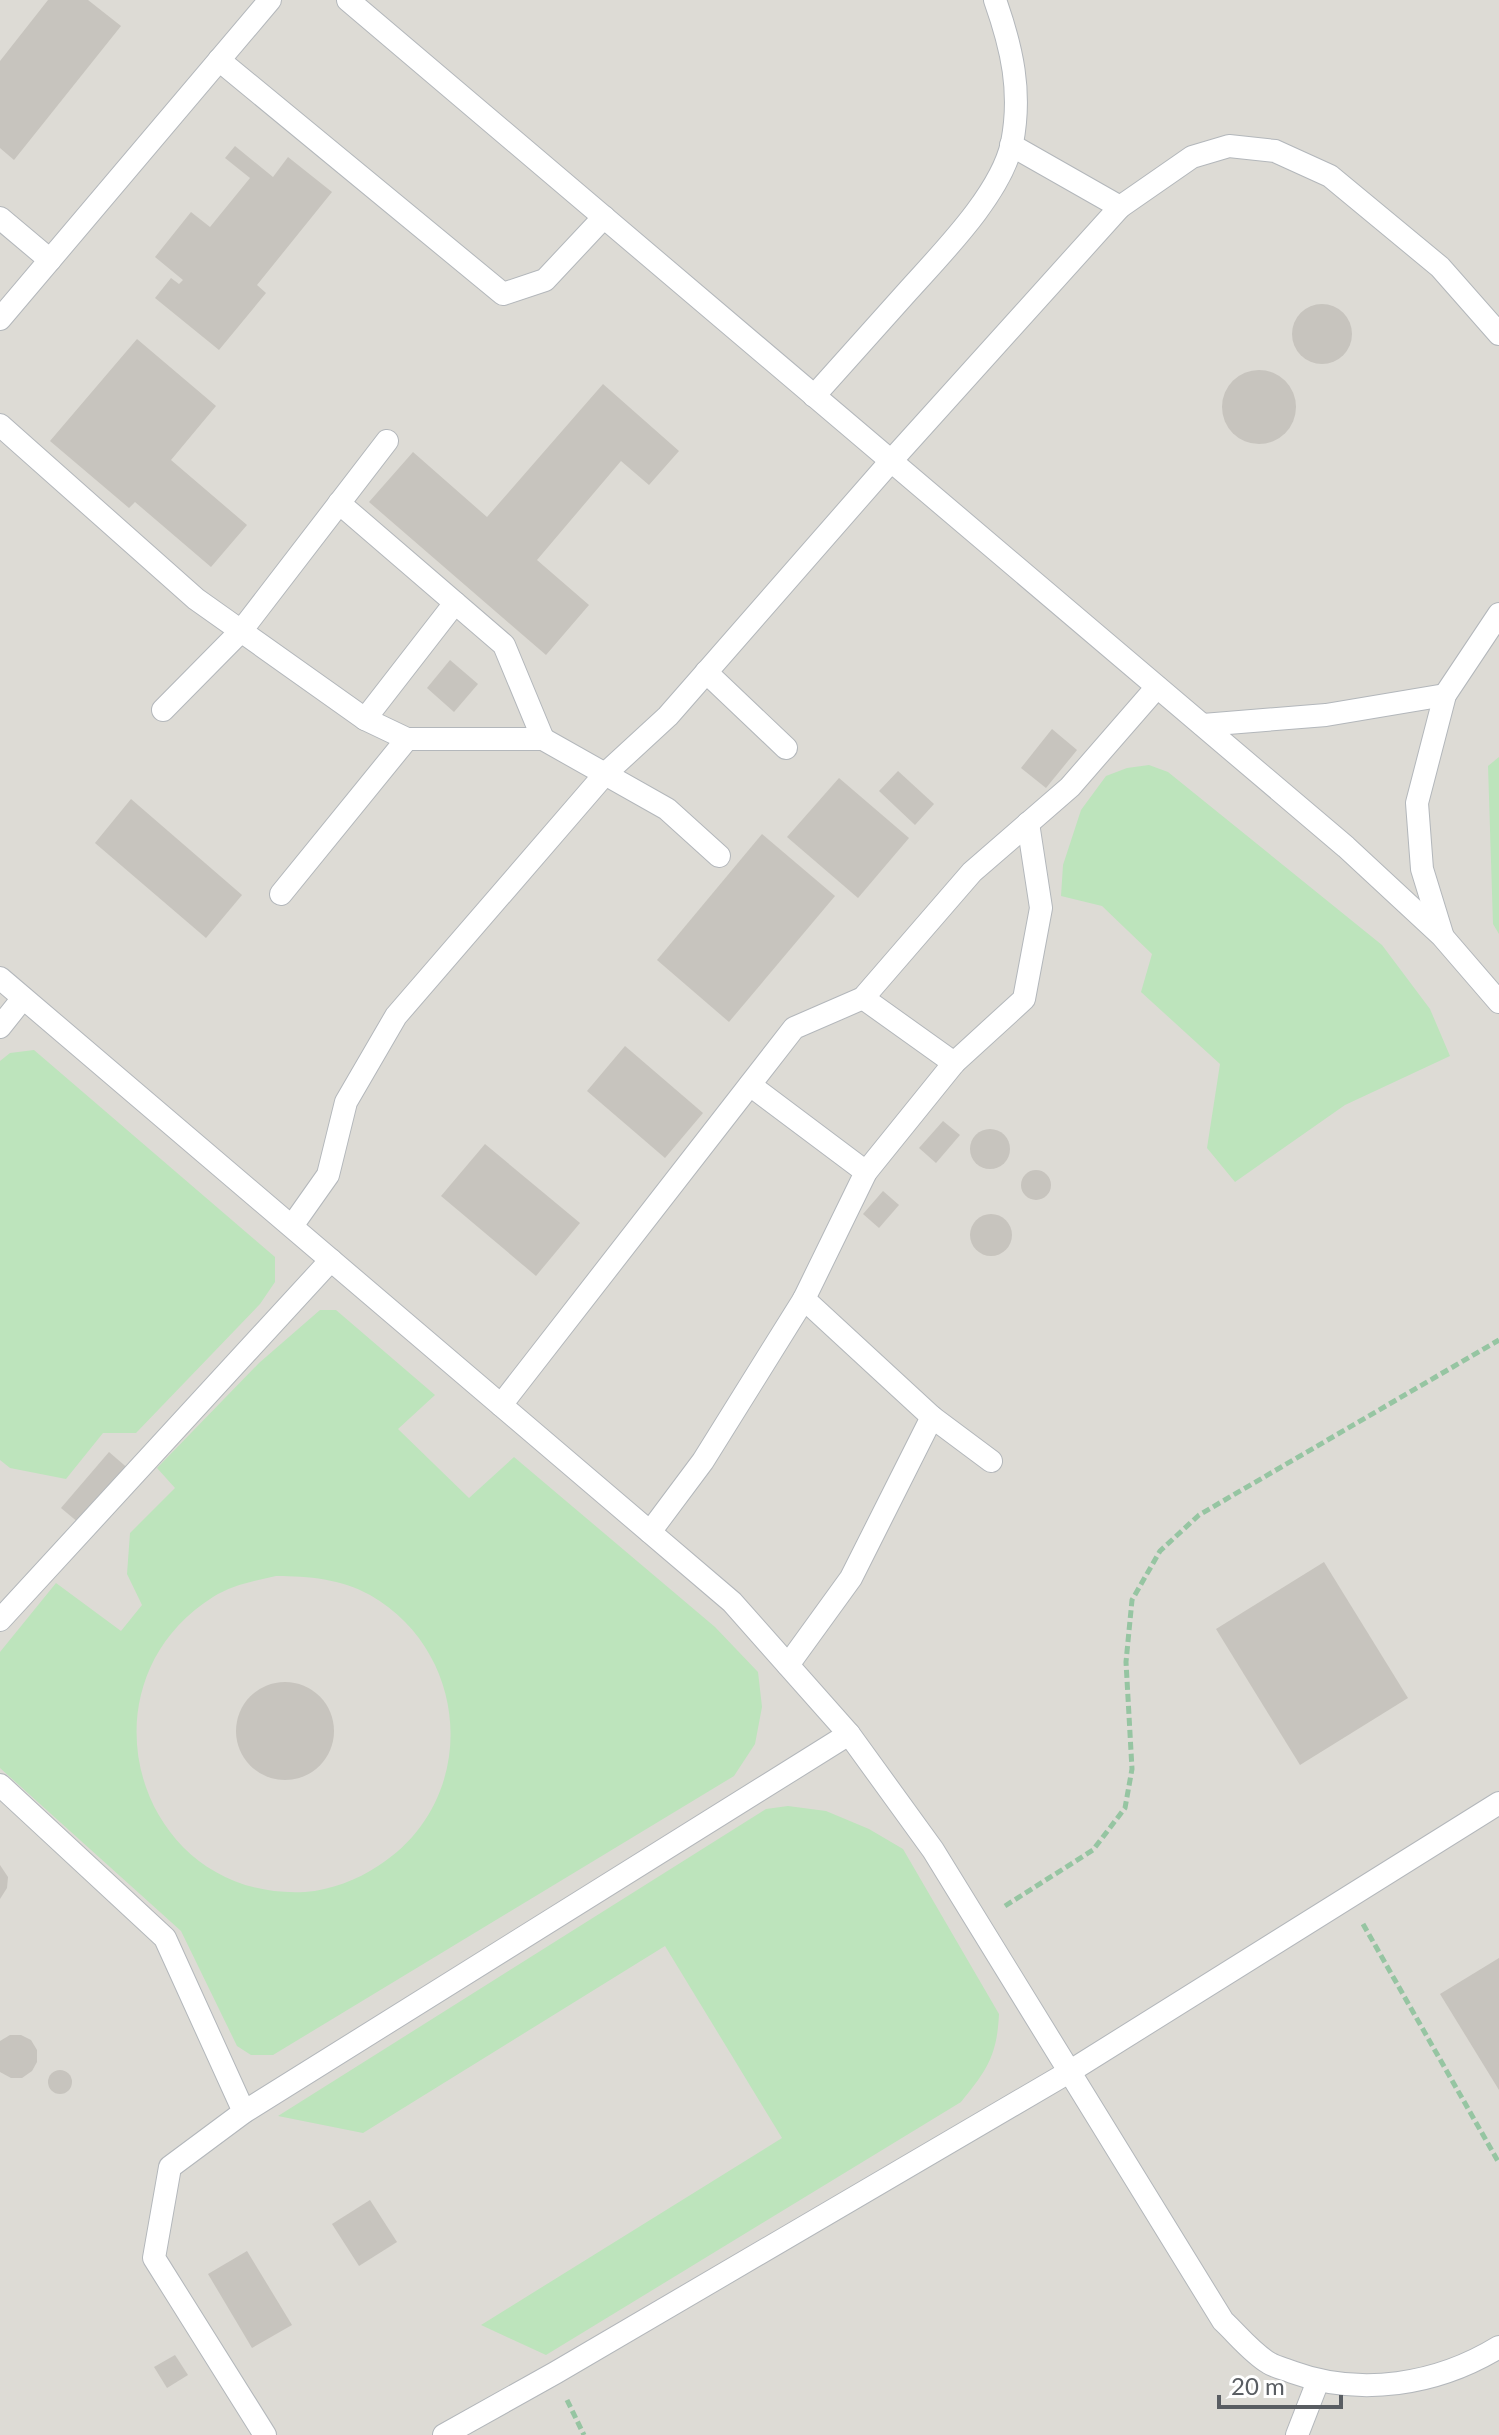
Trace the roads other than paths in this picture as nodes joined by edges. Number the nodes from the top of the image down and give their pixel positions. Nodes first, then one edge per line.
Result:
1 (270, 0) edge
2 (348, 0) edge
3 (995, 0) edge
4 (219, 60) junction
5 (1011, 145) junction
6 (1120, 207) junction
7 (604, 217) junction
8 (0, 218) edge
9 (50, 260) junction
10 (0, 319) edge
11 (1499, 334) edge
12 (814, 396) junction
13 (0, 425) edge
14 (387, 441) dead end
15 (891, 461) junction
16 (339, 503) junction
17 (455, 603) junction
18 (1499, 614) edge
19 (241, 631) junction
20 (706, 672) junction
21 (1157, 687) junction
22 (1445, 695) junction
23 (163, 710) dead end
24 (365, 719) junction
25 (1203, 725) junction
26 (407, 739) junction
27 (543, 739) junction
28 (786, 748) dead end
29 (605, 774) junction
30 (1028, 823) junction
31 (719, 856) dead end
32 (281, 894) dead end
33 (1442, 936) junction
34 (0, 978) edge
35 (23, 998) junction
36 (863, 998) junction
37 (1499, 1002) edge
38 (0, 1027) edge
39 (954, 1063) junction
40 (750, 1085) junction
41 (866, 1172) junction
42 (292, 1226) junction
43 (331, 1260) junction
44 (804, 1299) junction
45 (501, 1405) junction
46 (932, 1417) junction
47 (991, 1461) dead end
48 (650, 1532) junction
49 (0, 1620) edge
50 (788, 1665) junction
51 (849, 1734) junction
52 (0, 1785) edge
53 (1499, 1803) edge
54 (1069, 2072) junction
55 (244, 2112) junction
56 (1499, 2347) edge
57 (1318, 2381) junction
58 (265, 2435) edge
59 (444, 2435) edge
60 (1297, 2435) edge

1 - 4 lane
2 - 7 lane
3 - 5 lane
4 - 7 lane
4 - 9 lane
5 - 6 lane
5 - 12 lane
6 - 11 lane
6 - 15 lane
7 - 12 lane
8 - 9 lane
9 - 10 lane
12 - 15 lane
13 - 19 lane
14 - 16 lane
15 - 20 lane
15 - 21 lane
16 - 17 lane
16 - 19 lane
17 - 24 lane
17 - 27 lane
18 - 22 lane
19 - 23 lane
19 - 24 lane
20 - 28 lane
20 - 29 lane
21 - 25 lane
21 - 30 lane
22 - 25 lane
22 - 33 lane
24 - 26 lane
25 - 33 lane
26 - 27 lane
26 - 32 lane
27 - 29 lane
29 - 31 lane
29 - 42 lane
30 - 36 lane
30 - 39 lane
33 - 37 lane
34 - 35 lane
35 - 38 lane
35 - 42 lane
36 - 39 lane
36 - 40 lane
39 - 41 lane
40 - 41 lane
40 - 45 lane
41 - 44 lane
42 - 43 lane
43 - 45 lane
43 - 49 lane
44 - 46 lane
44 - 48 lane
45 - 48 lane
46 - 47 lane
46 - 50 lane
48 - 50 lane
50 - 51 lane
51 - 54 lane
51 - 55 lane
52 - 55 lane
53 - 54 lane
54 - 57 lane
54 - 59 lane
55 - 58 lane
56 - 57 lane
57 - 60 lane

